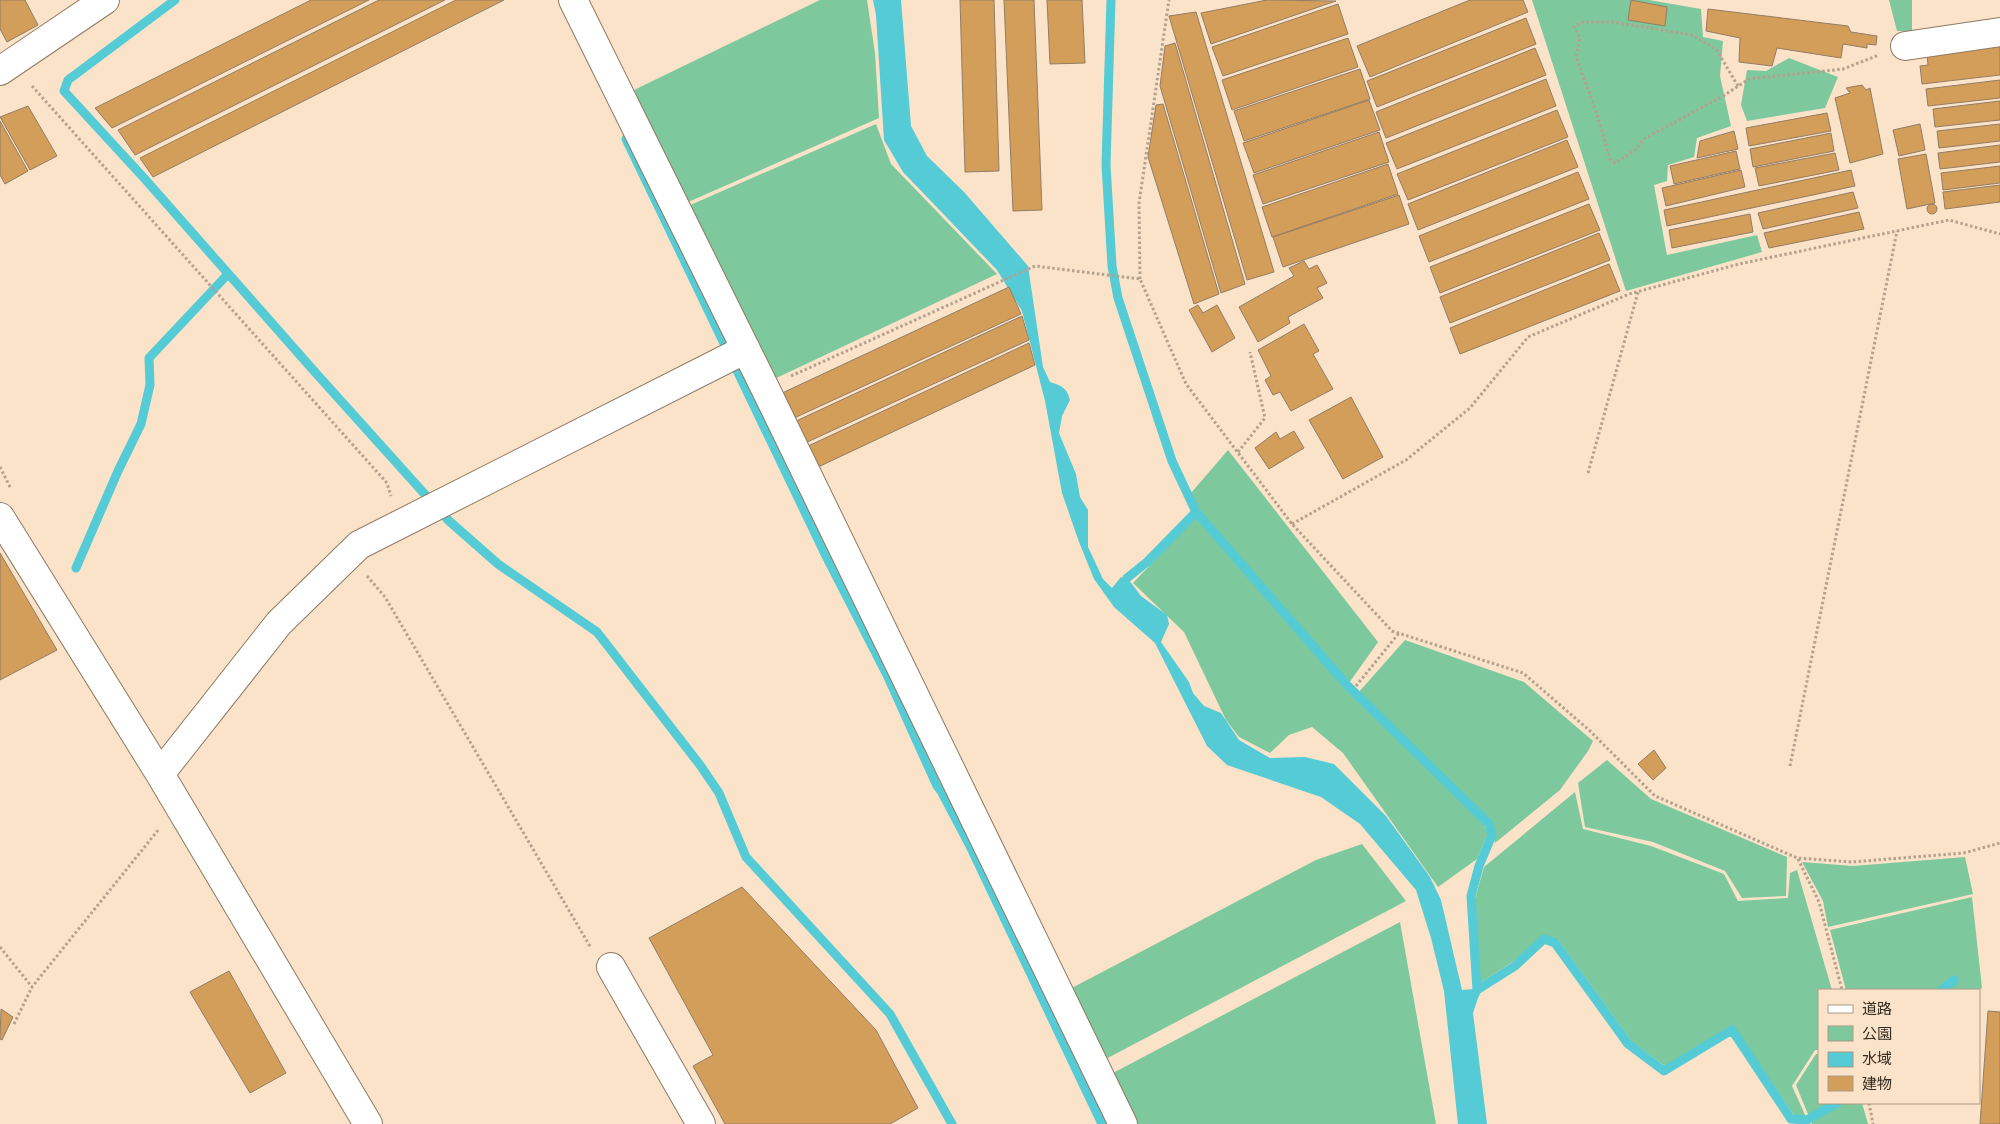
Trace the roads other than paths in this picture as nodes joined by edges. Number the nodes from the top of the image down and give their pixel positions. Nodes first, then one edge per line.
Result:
1 (105, 0) edge
2 (573, 0) edge
3 (2000, 32) edge
4 (1905, 46) road end
5 (6, 67) edge
6 (746, 349) junction
7 (0, 517) edge
8 (160, 774) junction
9 (611, 967) road end
10 (368, 1124) edge
11 (702, 1124) edge
12 (1122, 1124) edge

1 - 5 street
2 - 6 street
3 - 4 street
6 - 8 street
6 - 12 street
7 - 8 street
8 - 10 street
9 - 11 street

